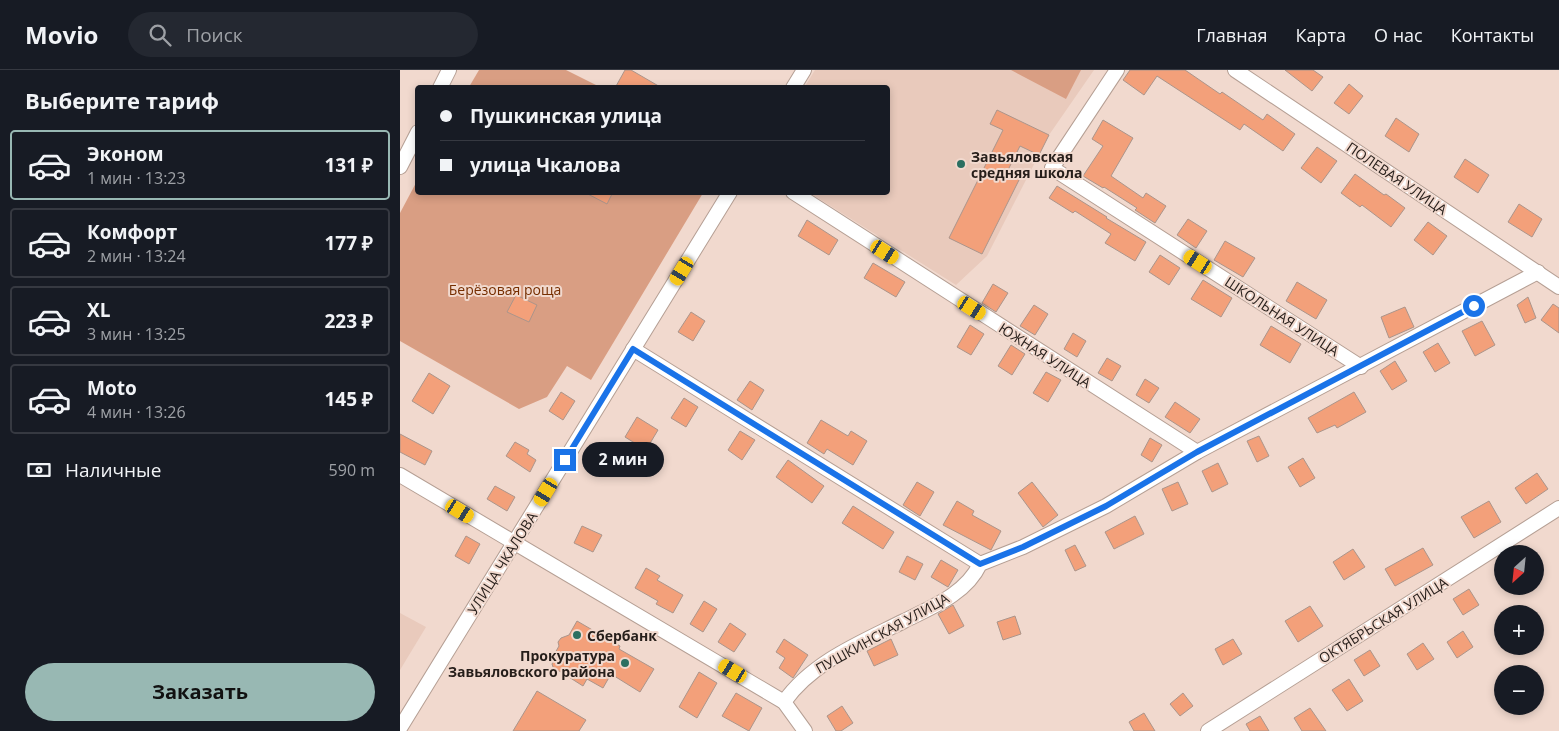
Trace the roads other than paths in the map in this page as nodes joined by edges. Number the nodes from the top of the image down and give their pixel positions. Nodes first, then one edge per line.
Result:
1 (449, 70) edge
2 (804, 70) edge
3 (1117, 70) edge
4 (1235, 70) edge
5 (442, 85) edge
6 (795, 85) edge
7 (415, 138) edge
8 (400, 167) edge
9 (728, 195) edge
10 (798, 195) edge
11 (1538, 272) junction
12 (1559, 287) edge
13 (633, 349) junction
14 (1361, 367) junction
15 (1197, 452) junction
16 (400, 475) edge
17 (1559, 508) edge
18 (514, 543) junction
19 (980, 564) junction
20 (784, 702) junction
21 (400, 728) edge
22 (805, 731) edge
23 (1208, 731) edge

1 - 5 street
2 - 6 street
3 - 14 street, ШКОЛЬНАЯ УЛИЦА
4 - 11 street, ПОЛЕВАЯ УЛИЦА
7 - 8 street
9 - 13 street, УЛИЦА ЧКАЛОВА
10 - 15 street, ЮЖНАЯ УЛИЦА
11 - 12 street, ПОЛЕВАЯ УЛИЦА
11 - 14 street
13 - 18 street, УЛИЦА ЧКАЛОВА
13 - 19 street
14 - 15 street
15 - 19 street
16 - 18 street
17 - 23 street, ОКТЯБРЬСКАЯ УЛИЦА
18 - 20 street
18 - 21 street, УЛИЦА ЧКАЛОВА
19 - 20 street, ПУШКИНСКАЯ УЛИЦА
20 - 22 street

